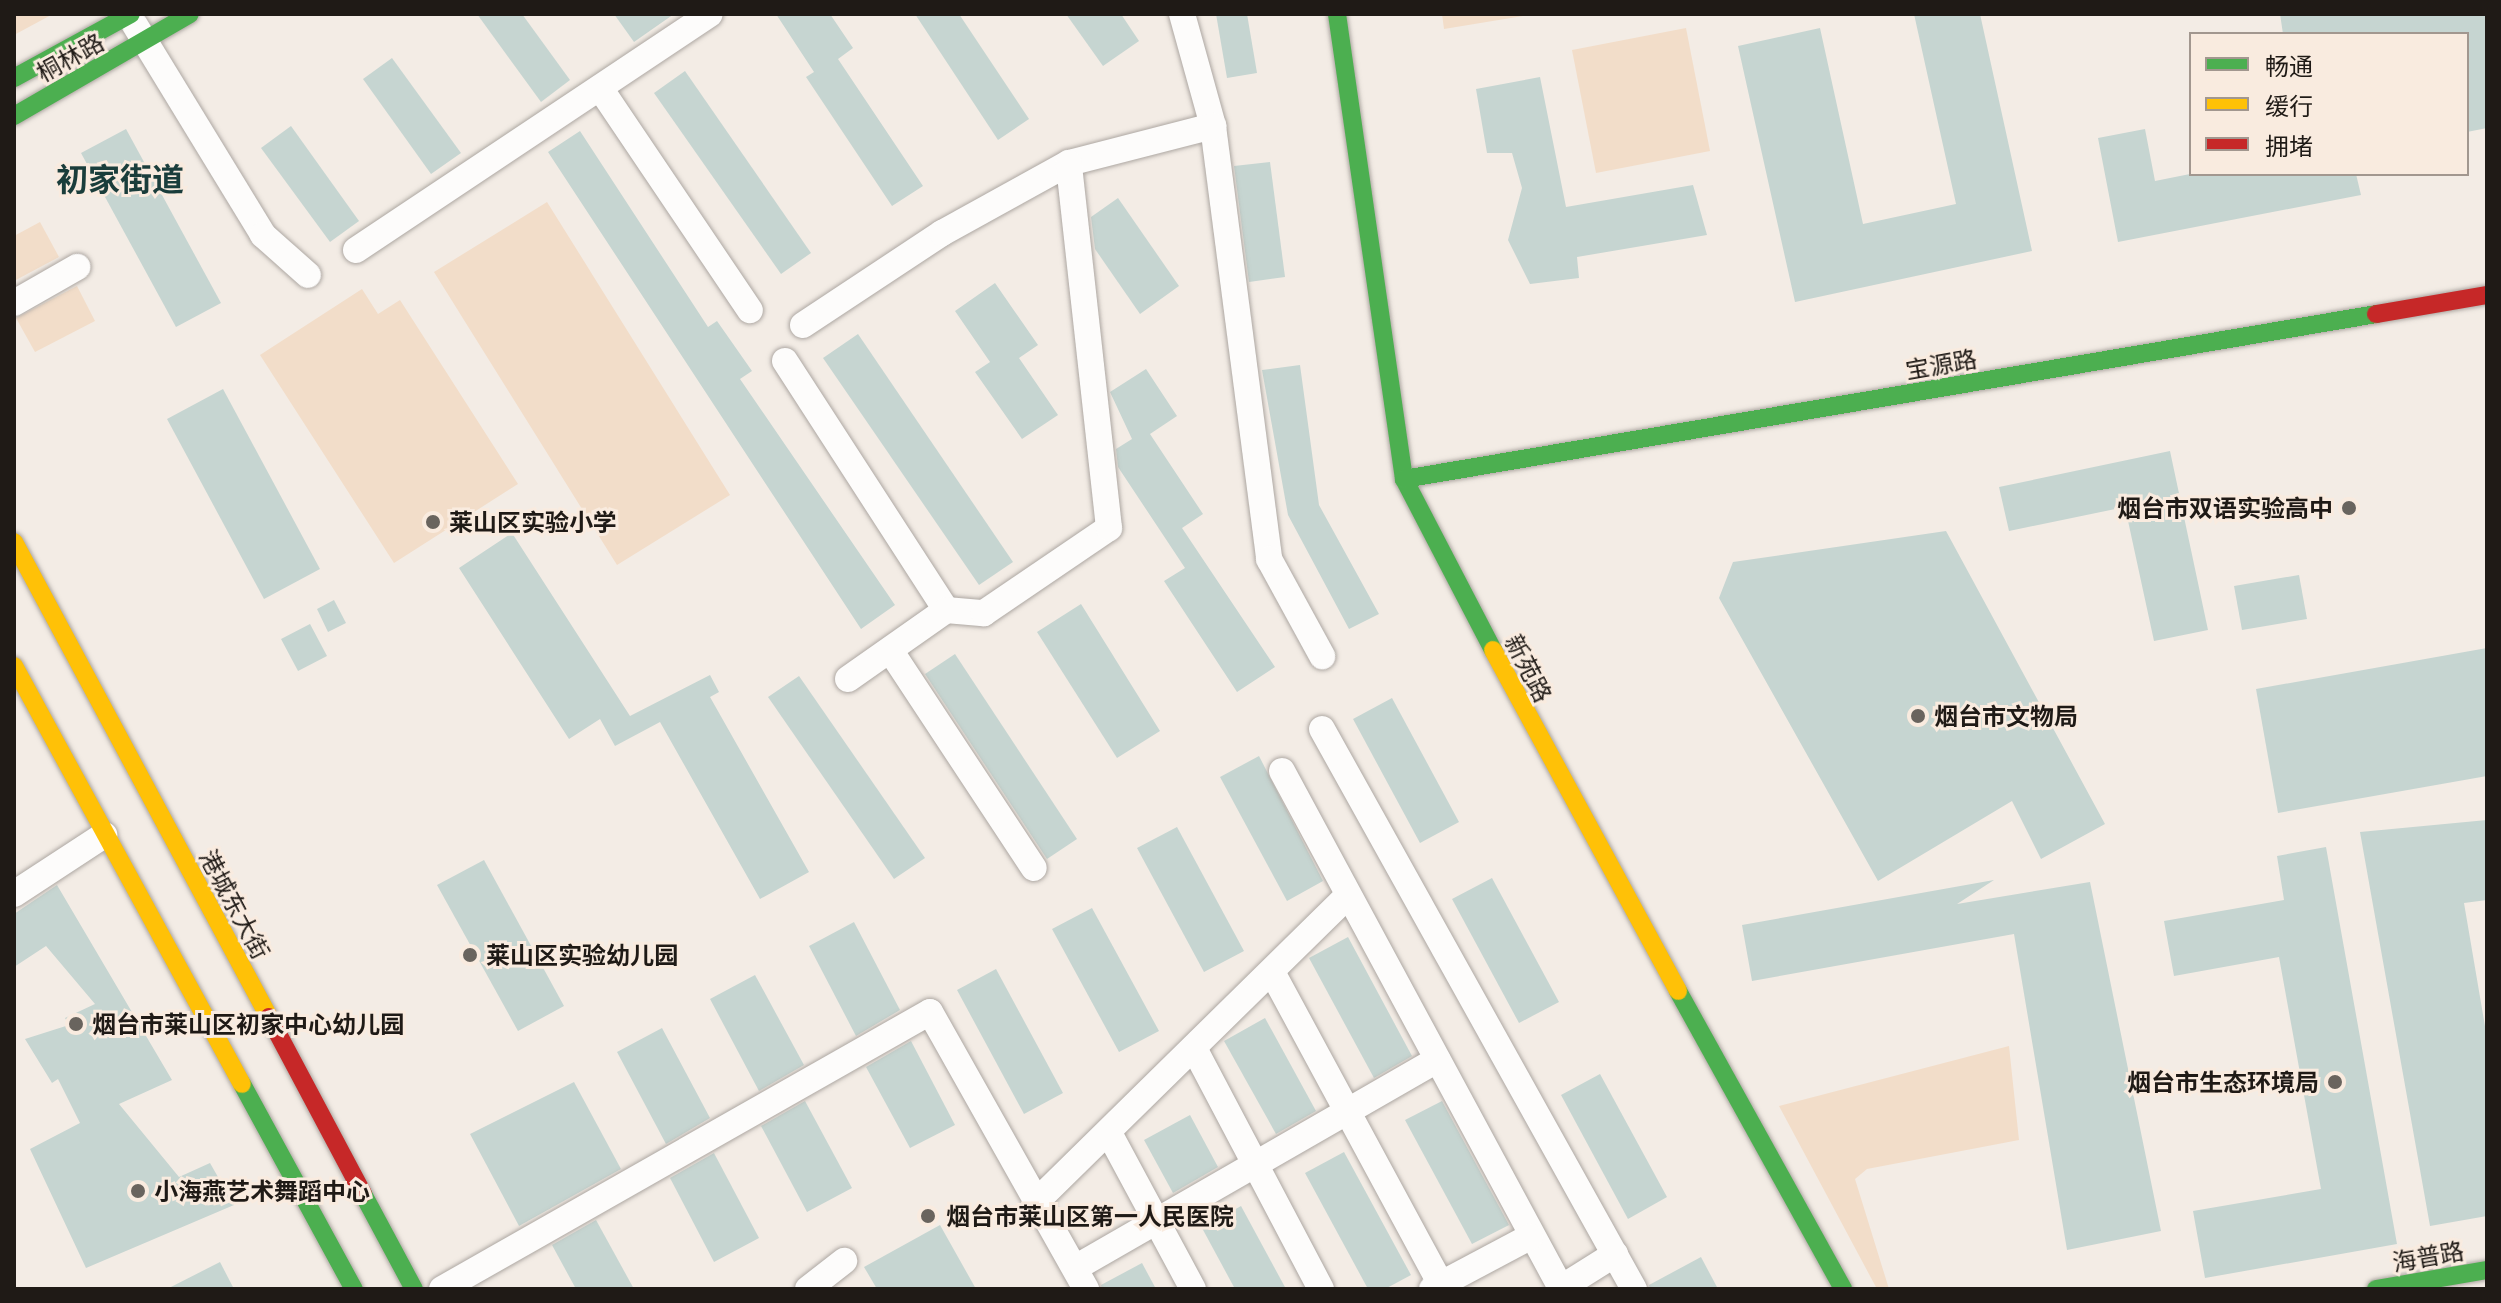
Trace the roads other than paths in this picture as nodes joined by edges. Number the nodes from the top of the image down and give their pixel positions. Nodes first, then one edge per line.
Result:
1 (130, 14) edge
2 (190, 14) edge
3 (710, 14) edge
4 (1182, 14) edge
5 (1337, 14) edge
6 (144, 43) junction
7 (14, 78) edge
8 (600, 88) junction
9 (14, 116) edge
10 (1213, 126) junction
11 (1069, 163) junction
12 (356, 250) dead end
13 (77, 267) dead end
14 (308, 275) dead end
15 (2487, 295) edge
16 (14, 303) edge
17 (750, 310) dead end
18 (803, 325) dead end
19 (785, 361) dead end
20 (1404, 479) junction
21 (14, 542) edge
22 (946, 610) junction
23 (890, 650) junction
24 (1322, 656) dead end
25 (14, 666) edge
26 (848, 679) dead end
27 (1322, 729) dead end
28 (1282, 771) dead end
29 (104, 835) junction
30 (1034, 868) dead end
31 (14, 894) edge
32 (1348, 895) junction
33 (1272, 972) junction
34 (1195, 1050) junction
35 (1437, 1060) junction
36 (1351, 1110) junction
37 (1109, 1133) junction
38 (1256, 1167) junction
39 (1038, 1200) junction
40 (1158, 1222) junction
41 (1530, 1237) junction
42 (1615, 1254) junction
43 (844, 1261) dead end
44 (2487, 1270) edge
45 (1080, 1279) edge
46 (1437, 1286) edge
47 (354, 1289) edge
48 (414, 1289) edge
49 (442, 1289) edge
50 (808, 1289) edge
51 (1193, 1289) edge
52 (1321, 1289) edge
53 (1634, 1289) edge
54 (1843, 1289) edge
55 (2376, 1289) edge

1 - 6 street
1 - 7 street, 桐林路
2 - 6 street, 桐林路
3 - 8 street
4 - 10 street
5 - 20 street, 新苑路
6 - 9 street, 桐林路
6 - 14 street
8 - 12 street
8 - 17 street
10 - 11 street
10 - 24 street
11 - 18 street
11 - 22 street
13 - 16 street
15 - 20 street, 宝源路
19 - 22 street
20 - 54 street, 新苑路
21 - 48 street, 港城东大街
22 - 23 street
23 - 26 street
23 - 30 street
25 - 29 street
27 - 42 street
28 - 32 street
29 - 31 street
29 - 47 street
32 - 33 street
32 - 35 street
33 - 34 street
33 - 36 street
34 - 37 street
34 - 38 street
35 - 36 street
35 - 41 street
36 - 38 street
36 - 46 street
37 - 39 street
37 - 40 street
38 - 40 street
38 - 52 street
39 - 45 street
39 - 49 street
40 - 45 street
40 - 51 street
41 - 42 street
41 - 46 street
42 - 53 street
43 - 50 street
44 - 55 street, 海普路

